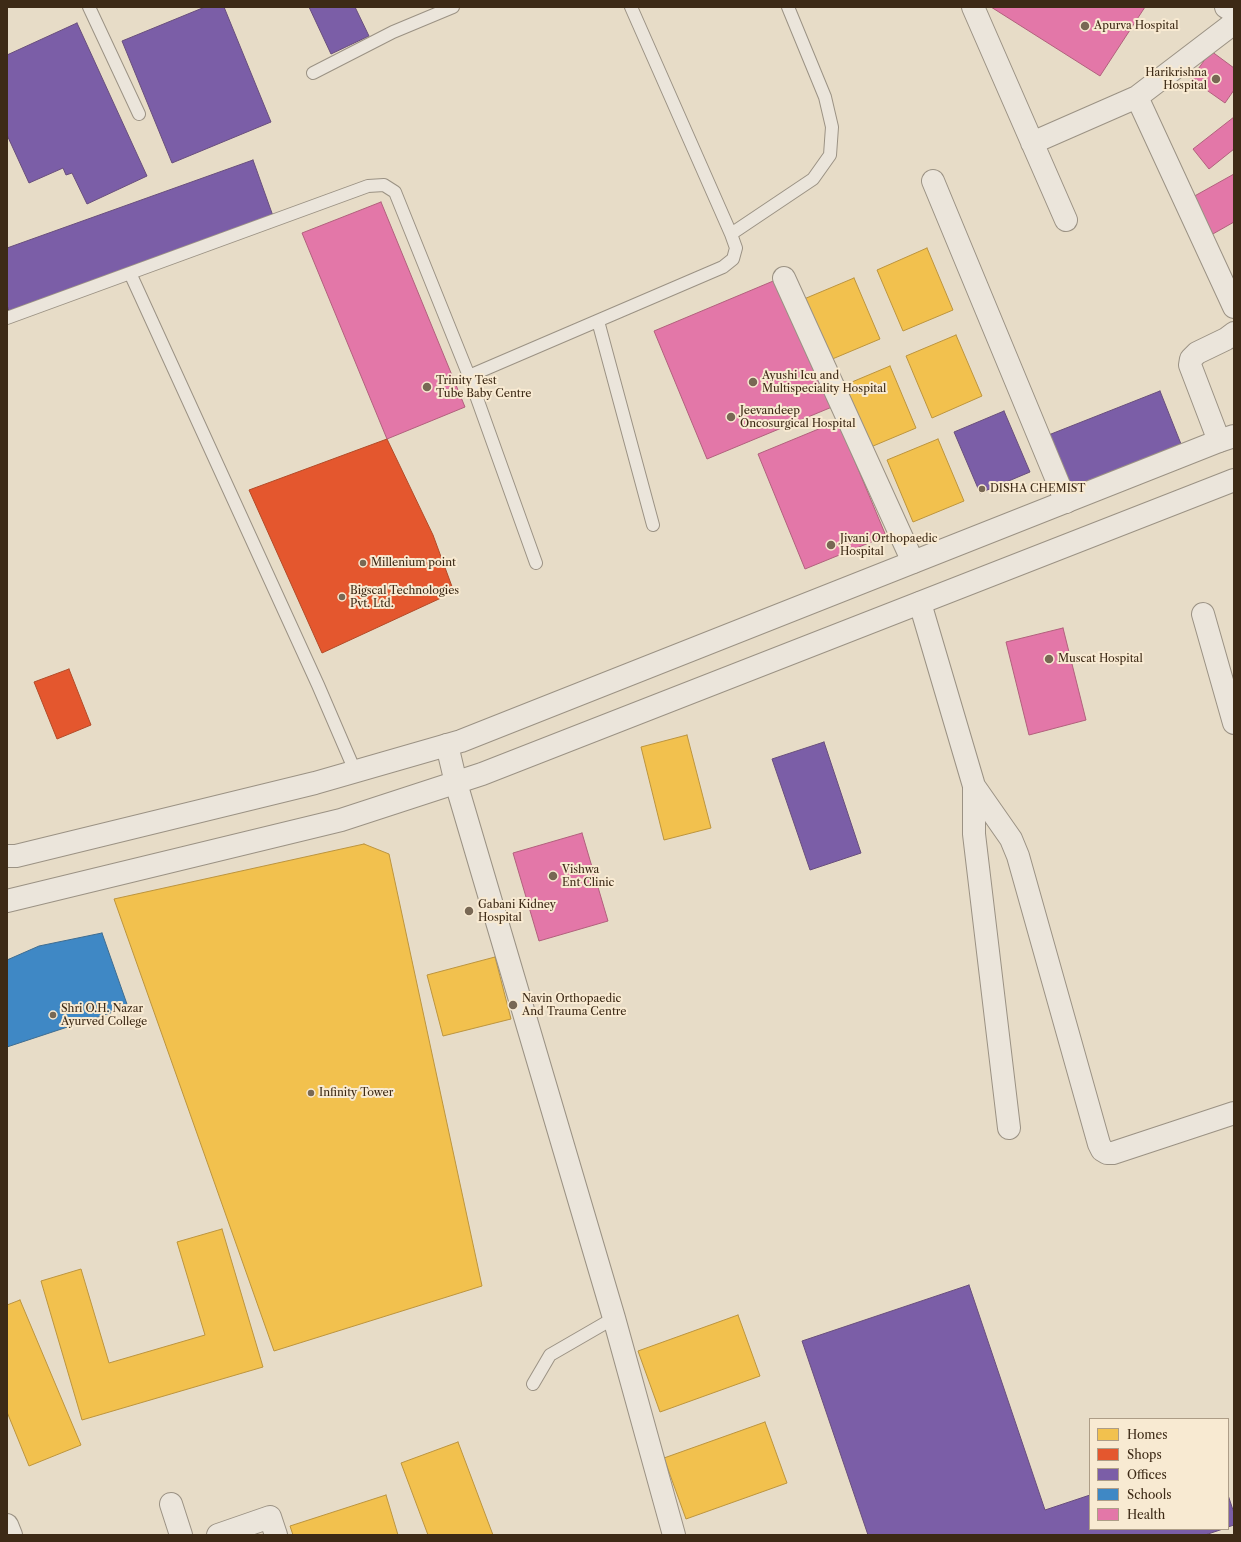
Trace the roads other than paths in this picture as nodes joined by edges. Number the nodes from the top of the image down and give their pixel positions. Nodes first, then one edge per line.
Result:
1 (89, 7) edge
2 (452, 7) edge
3 (631, 7) edge
4 (788, 7) edge
5 (973, 7) edge
6 (1226, 7) edge
7 (1234, 12) edge
8 (1234, 23) edge
9 (313, 73) dead end
10 (1136, 97) junction
11 (139, 114) dead end
12 (1032, 143) junction
13 (933, 181) dead end
14 (1066, 220) dead end
15 (731, 234) junction
16 (130, 273) junction
17 (784, 278) dead end
18 (1234, 307) edge
19 (7, 318) edge
20 (598, 321) junction
21 (1234, 333) edge
22 (469, 376) junction
23 (1226, 439) edge
24 (1234, 480) edge
25 (1066, 502) junction
26 (653, 525) dead end
27 (913, 562) junction
28 (536, 563) dead end
29 (920, 603) junction
30 (1203, 614) dead end
31 (1234, 723) edge
32 (447, 744) junction
33 (355, 772) junction
34 (456, 783) junction
35 (974, 786) junction
36 (7, 856) edge
37 (7, 902) edge
38 (1234, 1113) edge
39 (1009, 1128) dead end
40 (614, 1318) junction
41 (533, 1384) dead end
42 (171, 1504) dead end
43 (7, 1524) edge
44 (11, 1535) edge
45 (181, 1535) edge
46 (218, 1535) edge
47 (276, 1535) edge
48 (674, 1535) edge

1 - 11 lane
2 - 9 lane
3 - 15 lane
4 - 15 lane
5 - 12 street
6 - 7 street
8 - 10 street
10 - 12 street
10 - 18 street
12 - 14 street
13 - 25 street
15 - 20 lane
16 - 19 lane
16 - 22 lane
16 - 33 lane
17 - 27 street
20 - 22 lane
20 - 26 lane
21 - 23 street
22 - 28 lane
23 - 25 street
24 - 29 street
25 - 27 street
27 - 32 street
29 - 34 street
29 - 35 street
30 - 31 street
32 - 33 street
32 - 34 street
33 - 36 street
34 - 37 street
34 - 40 street
35 - 38 street
35 - 39 street
40 - 41 lane
40 - 48 street
42 - 45 street
43 - 44 street
46 - 47 street

